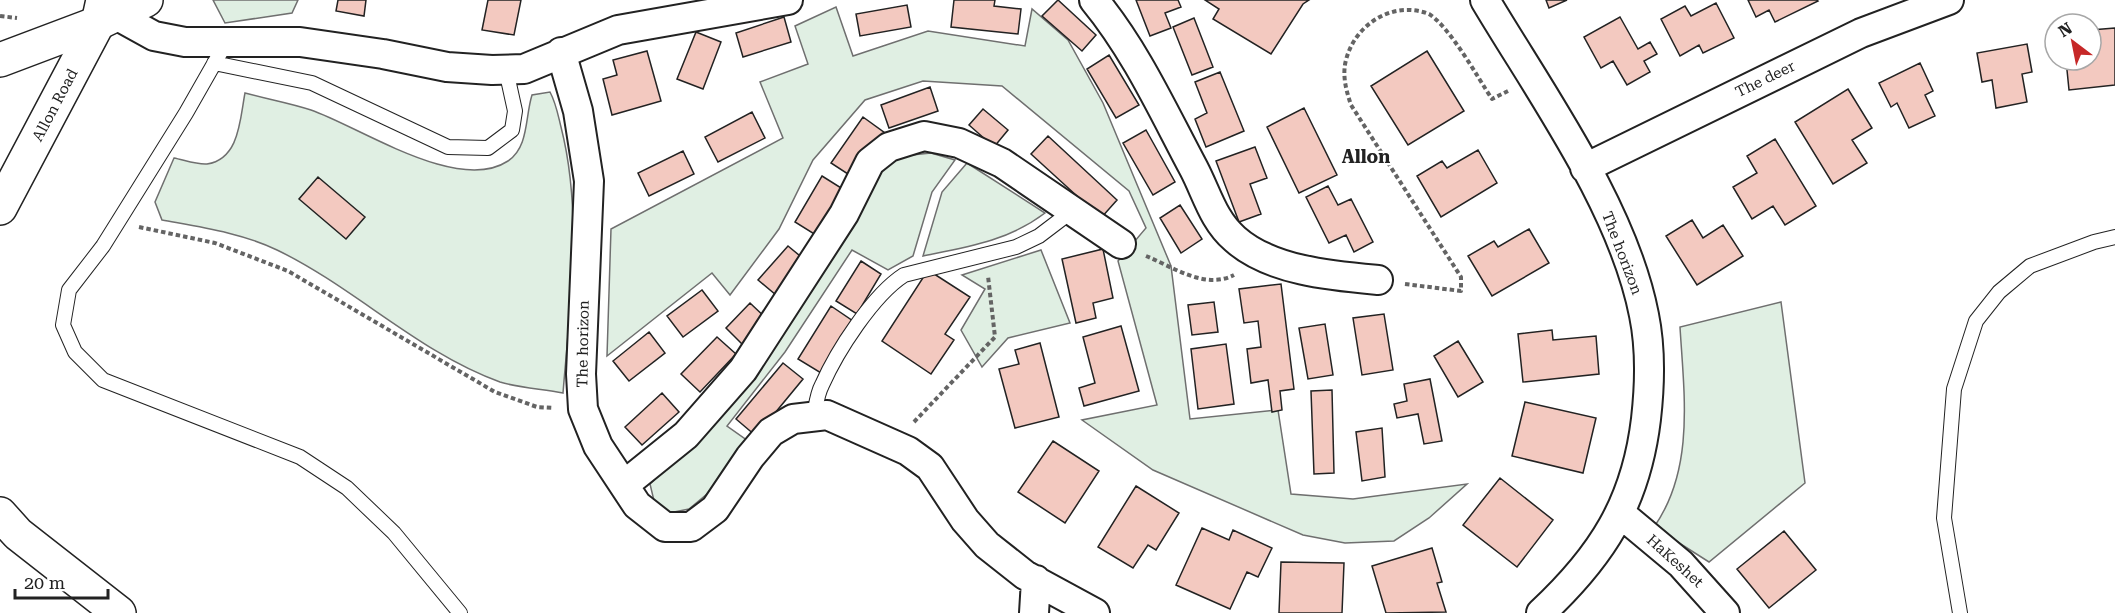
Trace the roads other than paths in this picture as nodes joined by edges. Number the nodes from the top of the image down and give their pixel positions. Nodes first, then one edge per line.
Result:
1 (146, 0) edge
2 (788, 0) edge
3 (1094, 0) edge
4 (1485, 0) edge
5 (1949, 0) edge
6 (106, 13) edge
7 (221, 52) junction
8 (561, 52) junction
9 (0, 60) edge
10 (506, 70) junction
11 (1585, 168) junction
12 (0, 208) edge
13 (1072, 211) junction
14 (2115, 237) edge
15 (1121, 244) road end
16 (1378, 280) road end
17 (814, 416) junction
18 (624, 485) junction
19 (0, 514) edge
20 (1621, 514) junction
21 (1036, 580) junction
22 (119, 613) edge
23 (460, 613) edge
24 (1034, 613) edge
25 (1095, 613) edge
26 (1541, 613) edge
27 (1725, 613) edge
28 (1960, 613) edge

1 - 6 main road
2 - 8 street
3 - 16 street
4 - 11 street, The horizon
5 - 11 street, The deer
6 - 7 street
6 - 9 main road
6 - 12 main road, Allon Road
7 - 10 street
7 - 10 lane
7 - 23 lane
8 - 10 street
8 - 18 street, The horizon
11 - 20 street, The horizon
13 - 15 street
13 - 17 lane
13 - 18 street
14 - 28 lane
17 - 18 street, The horizon
17 - 21 street, The horizon
19 - 22 main road
20 - 26 street, The horizon
20 - 27 street, HaKeshet
21 - 24 street
21 - 25 street, The horizon

